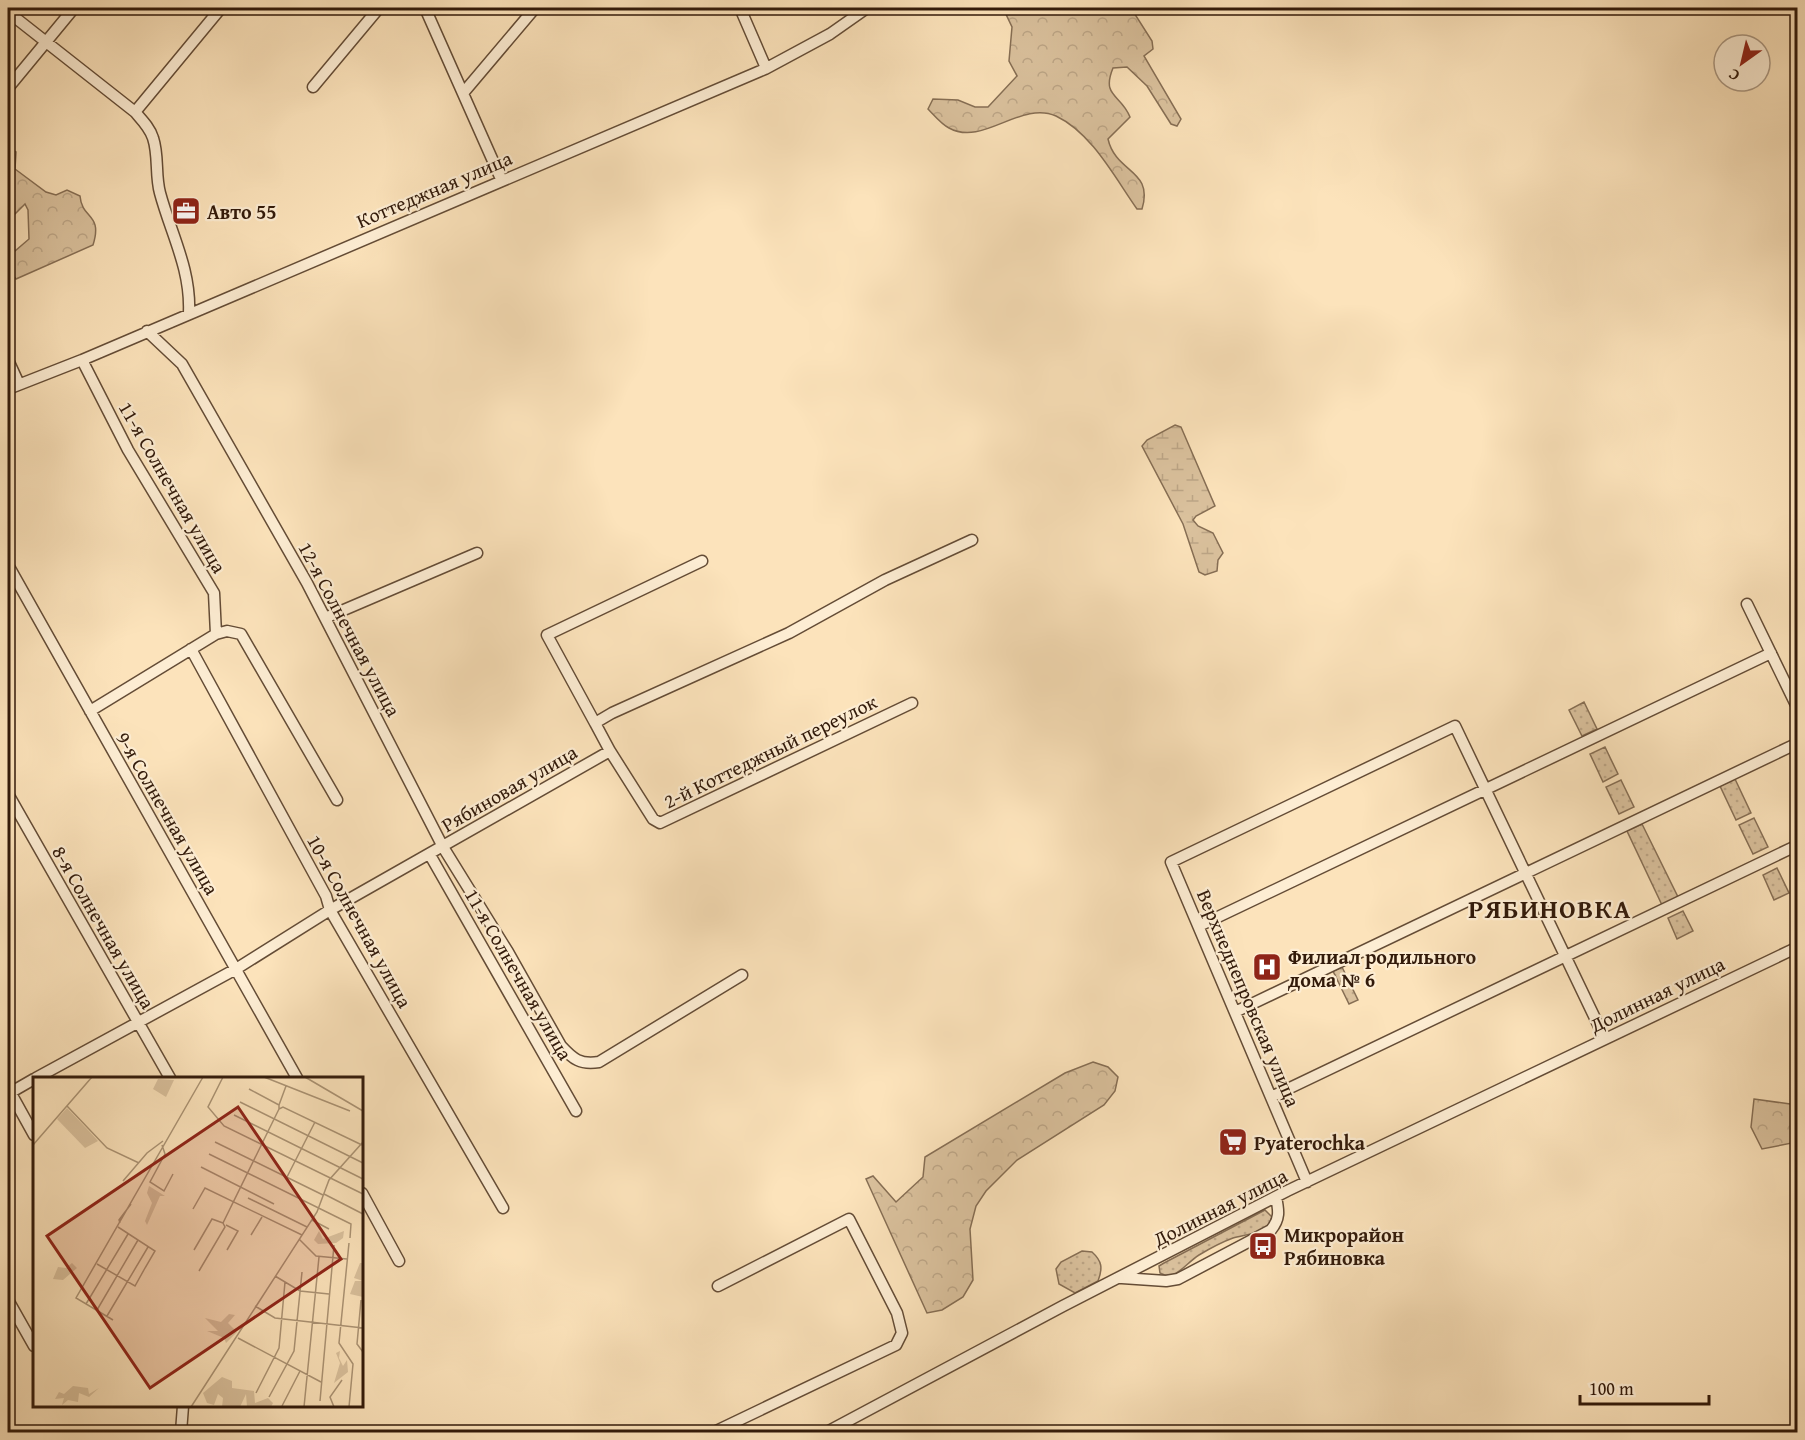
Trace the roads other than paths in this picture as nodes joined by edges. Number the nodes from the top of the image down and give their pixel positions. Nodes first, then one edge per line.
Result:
1 (74, 8) edge
2 (221, 8) edge
3 (379, 8) edge
4 (425, 8) edge
5 (535, 8) edge
6 (740, 8) edge
7 (867, 8) edge
8 (8, 12) edge
9 (45, 42) junction
10 (766, 68) junction
11 (312, 87) dead end
12 (8, 88) edge
13 (464, 92) junction
14 (135, 112) junction
15 (501, 179) junction
16 (189, 313) junction
17 (147, 331) junction
18 (8, 360) edge
19 (82, 360) junction
20 (19, 384) junction
21 (8, 388) edge
22 (972, 540) dead end
23 (477, 554) dead end
24 (702, 561) dead end
25 (8, 565) edge
26 (1747, 604) dead end
27 (325, 618) junction
28 (216, 634) junction
29 (191, 649) junction
30 (1771, 653) junction
31 (912, 703) dead end
32 (1797, 709) edge
33 (90, 711) junction
34 (595, 723) junction
35 (1797, 743) edge
36 (610, 751) junction
37 (1485, 789) junction
38 (8, 794) edge
39 (337, 800) dead end
40 (1797, 845) edge
41 (443, 847) junction
42 (430, 855) junction
43 (1526, 873) junction
44 (330, 910) junction
45 (1199, 926) junction
46 (1797, 947) edge
47 (1566, 956) junction
48 (236, 969) junction
49 (742, 975) dead end
50 (1235, 1012) junction
51 (138, 1022) junction
52 (1605, 1039) junction
53 (39, 1077) edge
54 (169, 1077) edge
55 (296, 1077) edge
56 (33, 1080) edge
57 (8, 1092) edge
58 (1271, 1097) junction
59 (576, 1111) dead end
60 (33, 1133) edge
61 (1307, 1182) junction
62 (363, 1195) edge
63 (1276, 1197) junction
64 (503, 1208) dead end
65 (399, 1261) dead end
66 (1118, 1278) junction
67 (718, 1286) dead end
68 (8, 1300) edge
69 (33, 1344) edge
70 (183, 1407) edge
71 (181, 1432) edge
72 (714, 1432) edge
73 (827, 1432) edge

1 - 9 street
2 - 14 street
3 - 11 street
4 - 13 street
5 - 13 street
6 - 10 street
7 - 10 street, Коттеджная улица
8 - 9 street
9 - 12 street
9 - 14 street
10 - 15 street, Коттеджная улица
13 - 15 street
14 - 16 street
15 - 16 street, Коттеджная улица
16 - 17 street, Коттеджная улица
17 - 19 street, Коттеджная улица
17 - 27 street, 12-я Солнечная улица
18 - 20 street
19 - 20 street, Коттеджная улица
19 - 28 street, 11-я Солнечная улица
20 - 21 street, Коттеджная улица
22 - 34 street
23 - 27 street
24 - 34 street
25 - 33 street, 9-я Солнечная улица
26 - 30 street
27 - 41 street, 12-я Солнечная улица
28 - 29 street
28 - 39 street
29 - 33 street
29 - 44 street, 10-я Солнечная улица
30 - 32 street
30 - 37 street
31 - 36 street, 2-й Коттеджный переулок
33 - 48 street, 9-я Солнечная улица
34 - 36 street
35 - 43 street
36 - 41 street, Рябиновая улица
37 - 43 street
37 - 45 street
37 - 45 street, Верхнеднепровская улица
38 - 51 street, 8-я Солнечная улица
40 - 47 street
41 - 42 street, Рябиновая улица
41 - 49 street, 12-я Солнечная улица
42 - 44 street, Рябиновая улица
42 - 59 street, 11-я Солнечная улица
43 - 47 street
43 - 50 street
44 - 48 street, Рябиновая улица
44 - 64 street, 10-я Солнечная улица
45 - 50 street, Верхнеднепровская улица
46 - 52 street, Долинная улица
47 - 52 street
47 - 58 street
48 - 51 street, Рябиновая улица
48 - 55 street, 9-я Солнечная улица
50 - 58 street, Верхнеднепровская улица
51 - 53 street, Рябиновая улица
51 - 54 street, 8-я Солнечная улица
52 - 61 street, Долинная улица
56 - 57 street, Рябиновая улица
57 - 60 street
58 - 61 street, Верхнеднепровская улица
61 - 63 street, Долинная улица
62 - 65 street
63 - 66 street, Долинная улица
63 - 66 street
66 - 73 street, Долинная улица
67 - 72 street
68 - 69 street
70 - 71 street

